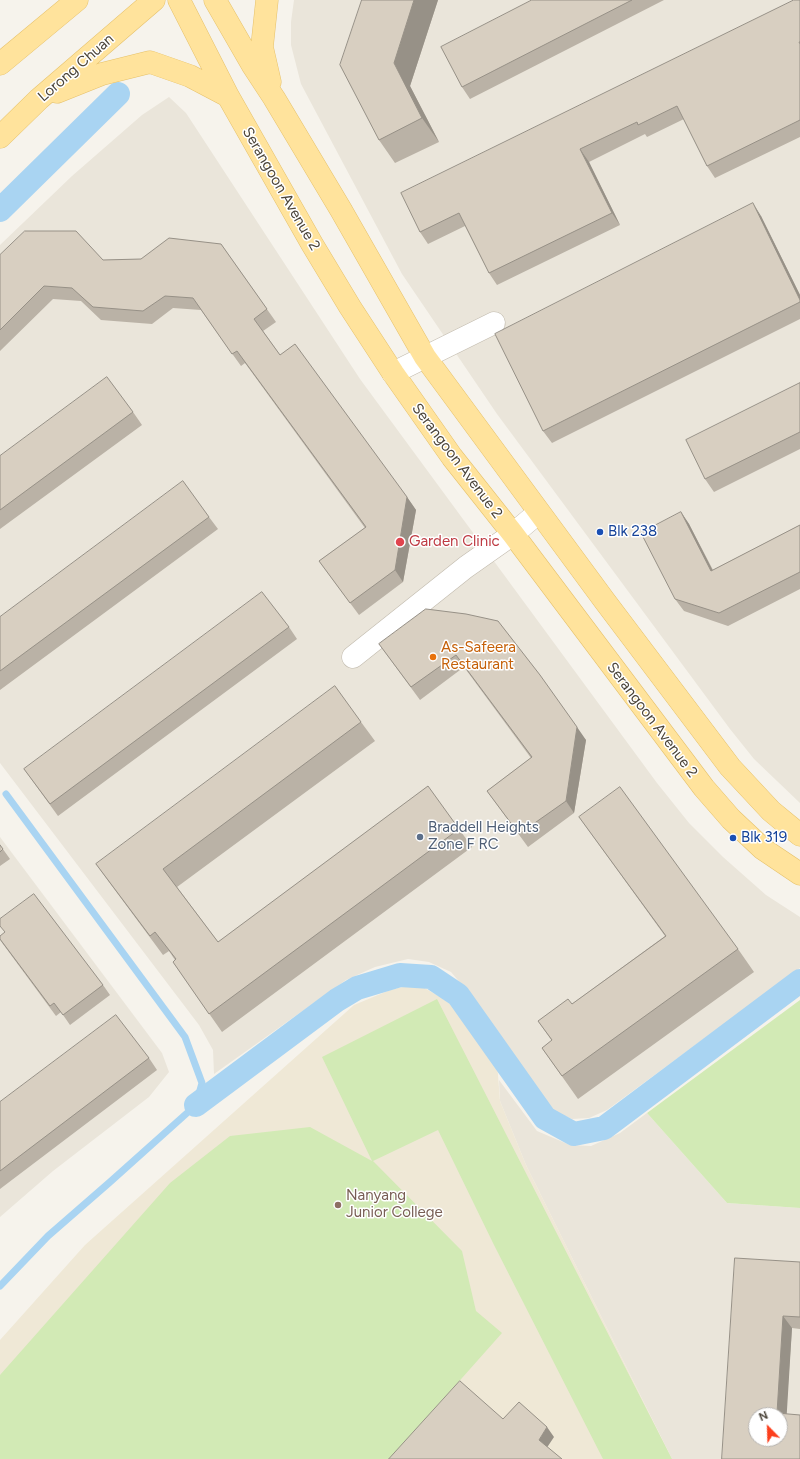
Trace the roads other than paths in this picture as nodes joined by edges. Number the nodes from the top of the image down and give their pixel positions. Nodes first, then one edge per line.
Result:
1 (77, 0) edge
2 (154, 0) edge
3 (179, 0) edge
4 (215, 0) edge
5 (267, 0) edge
6 (0, 64) edge
7 (228, 96) junction
8 (274, 98) junction
9 (39, 100) junction
10 (0, 137) edge
11 (494, 322) dead end
12 (425, 357) junction
13 (393, 373) junction
14 (538, 513) junction
15 (513, 534) junction
16 (353, 657) dead end
17 (800, 835) edge
18 (800, 874) edge

1 - 6 main road
2 - 9 main road, Lorong Chuan
3 - 7 main road, Serangoon Avenue 2
4 - 8 main road
5 - 8 main road
7 - 9 main road
7 - 13 main road, Serangoon Avenue 2
8 - 12 main road
9 - 10 main road, Lorong Chuan
11 - 12 lane
12 - 13 lane
12 - 14 main road
13 - 15 main road, Serangoon Avenue 2
14 - 15 lane
14 - 17 main road
15 - 16 lane
15 - 18 main road, Serangoon Avenue 2

